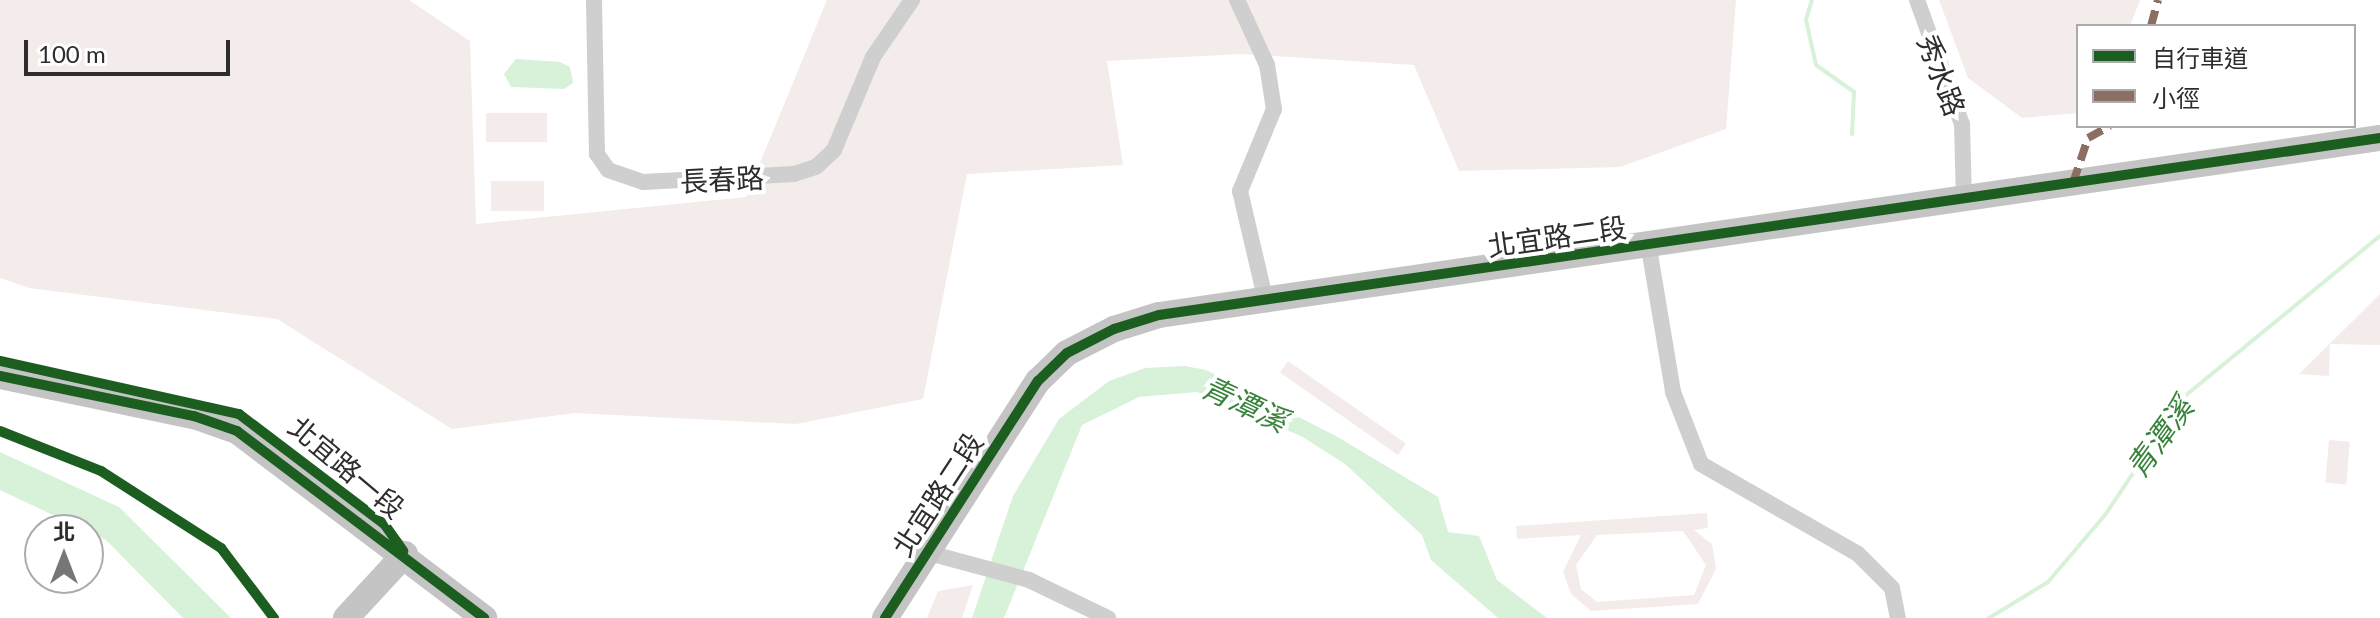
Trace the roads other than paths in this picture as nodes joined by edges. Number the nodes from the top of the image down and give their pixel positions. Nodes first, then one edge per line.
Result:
1 (594, 0) edge
2 (912, 0) edge
3 (1237, 0) edge
4 (1917, 0) edge
5 (2380, 138) edge
6 (1964, 199) junction
7 (1649, 248) junction
8 (1266, 302) junction
9 (0, 361) edge
10 (0, 376) edge
11 (929, 553) junction
12 (405, 554) junction
13 (346, 618) edge
14 (484, 618) edge
15 (885, 618) edge
16 (1108, 618) edge
17 (1898, 618) edge

1 - 2 street, 長春路
3 - 8 street
4 - 6 street, 秀水路
5 - 6 main road, 北宜路二段
6 - 7 main road, 北宜路二段
7 - 8 main road, 北宜路二段
7 - 17 street
8 - 11 main road, 北宜路二段
9 - 12 main road, 北宜路一段
10 - 12 main road, 北宜路一段
11 - 15 main road, 北宜路二段
11 - 16 street
12 - 13 main road
12 - 14 main road

